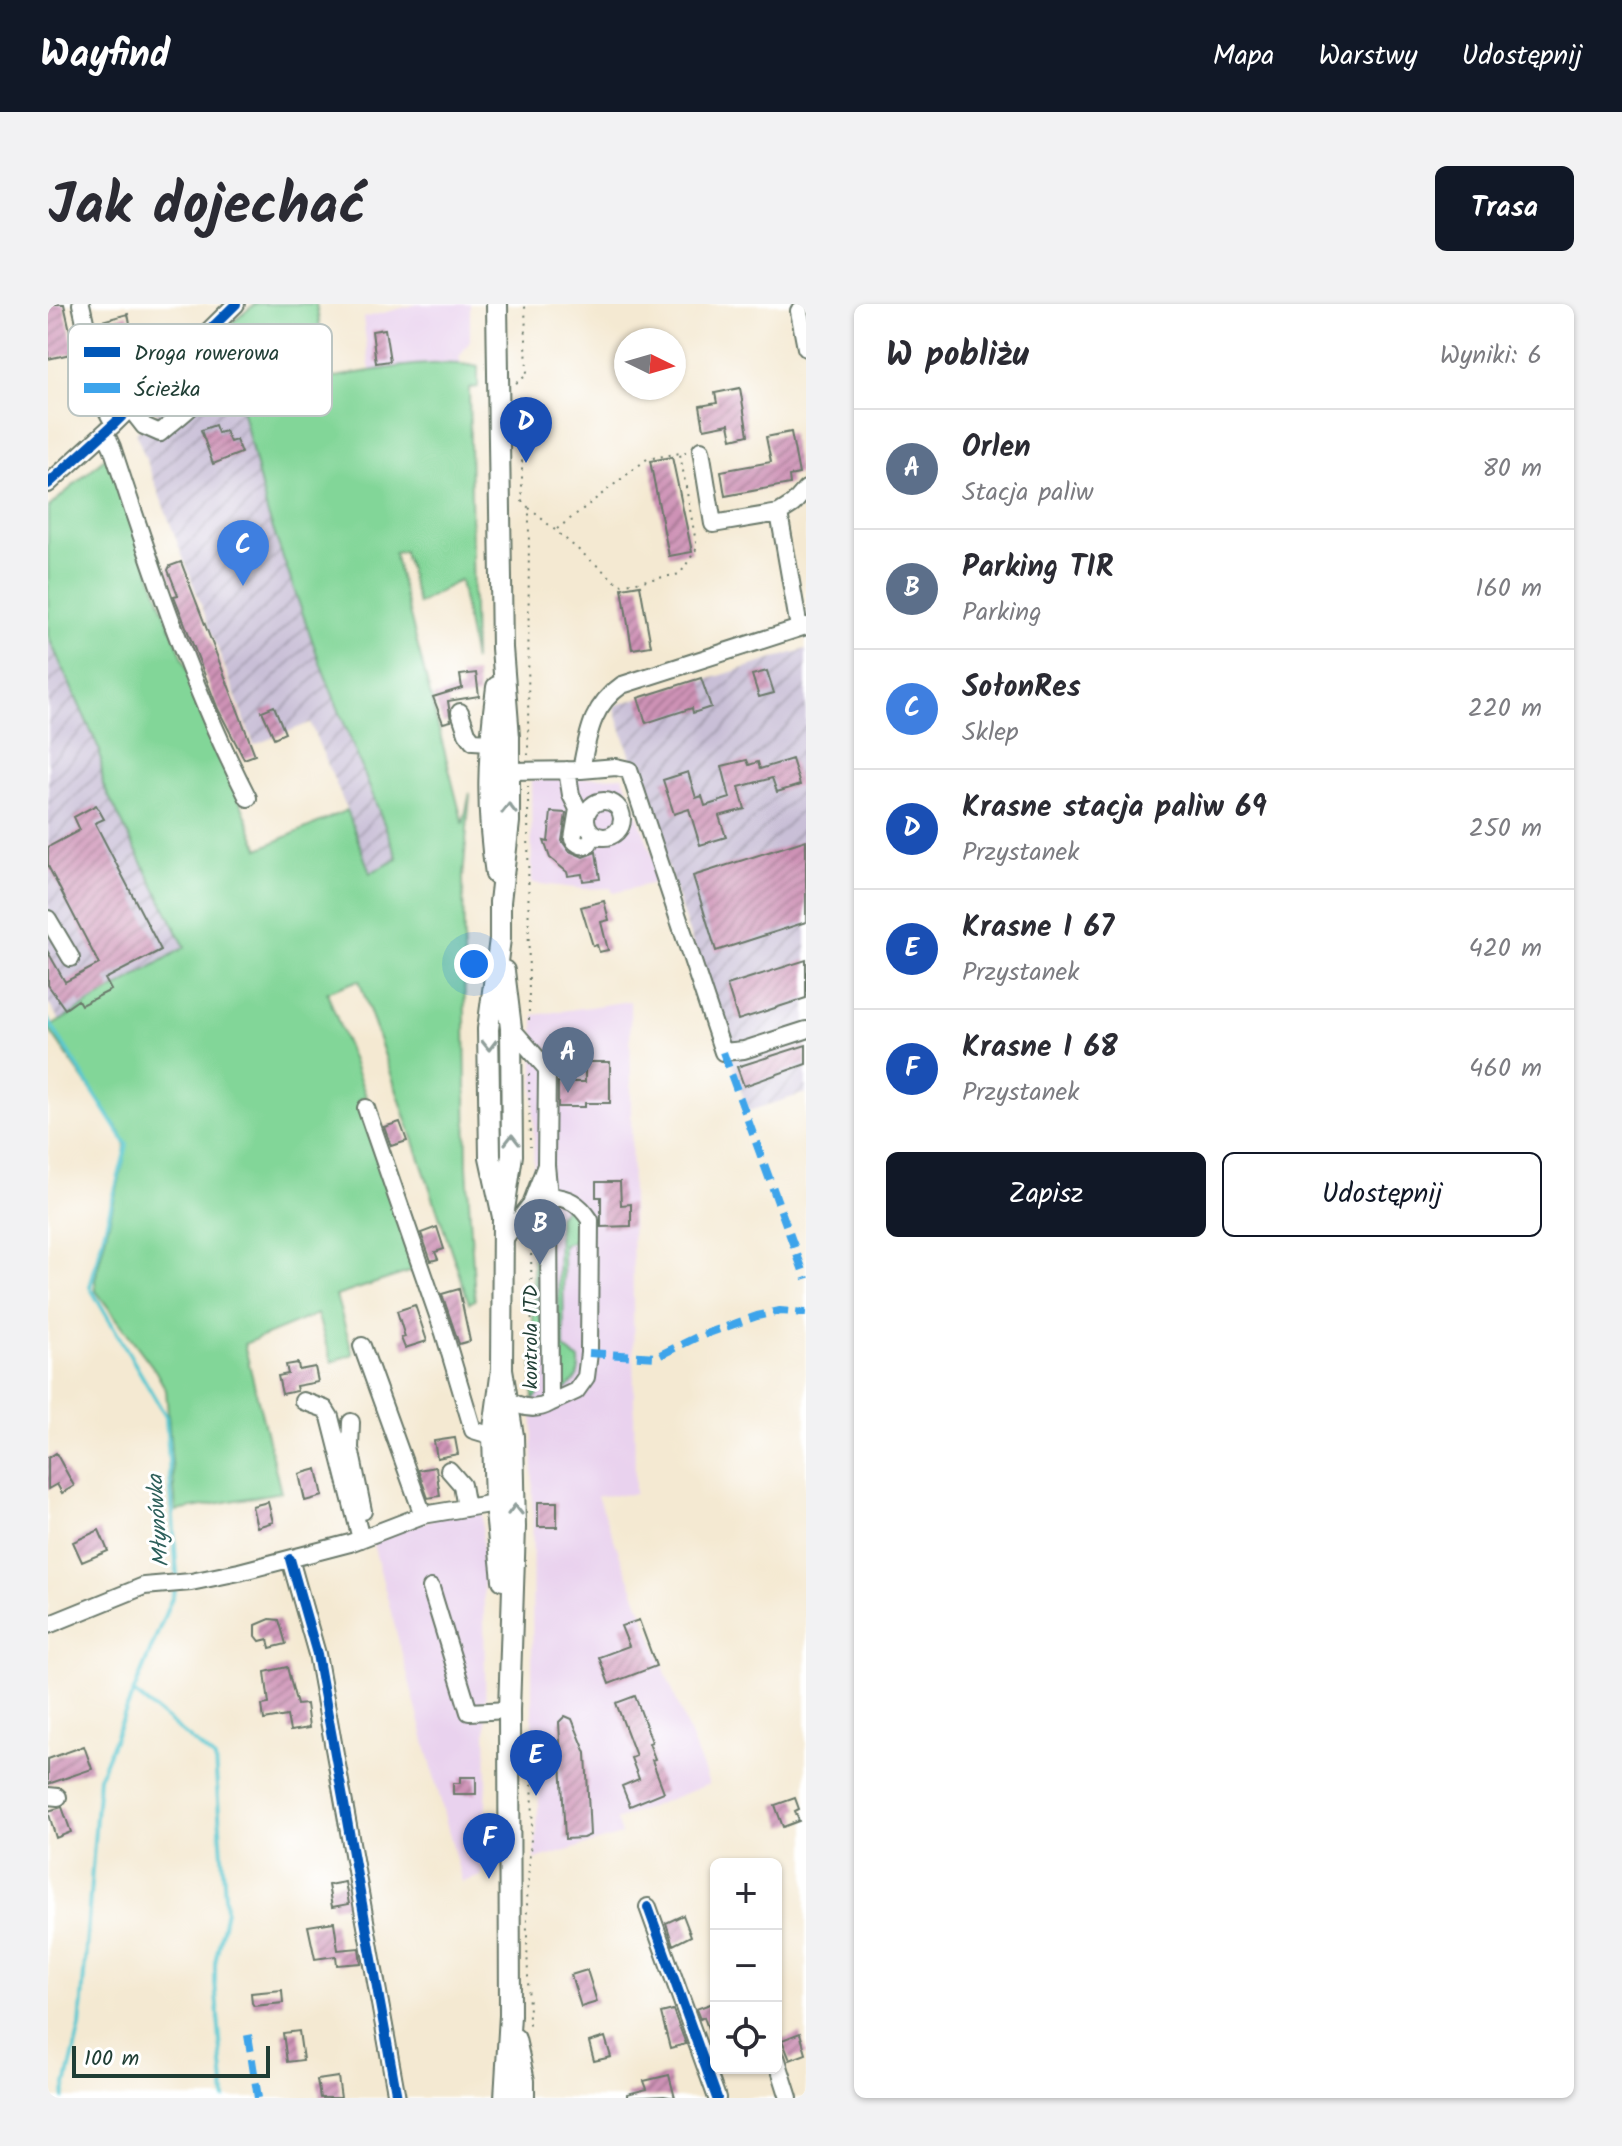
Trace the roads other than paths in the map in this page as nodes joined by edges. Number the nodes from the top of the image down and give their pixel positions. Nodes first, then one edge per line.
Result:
1 (81, 304) edge
2 (236, 304) edge
3 (497, 304) edge
4 (799, 311) dead end
5 (85, 324) edge
6 (216, 324) edge
7 (806, 348) edge
8 (107, 416) edge
9 (122, 416) edge
10 (136, 416) edge
11 (179, 416) edge
12 (110, 428) junction
13 (701, 450) road end
14 (48, 484) edge
15 (806, 489) edge
16 (779, 513) junction
17 (803, 627) edge
18 (502, 648) junction
19 (460, 712) dead end
20 (490, 742) junction
21 (574, 770) junction
22 (518, 771) junction
23 (489, 794) junction
24 (248, 798) dead end
25 (594, 835) dead end
26 (500, 902) junction
27 (48, 919) edge
28 (500, 939) junction
29 (71, 958) dead end
30 (806, 1030) edge
31 (520, 1056) junction
32 (490, 1098) junction
33 (366, 1108) dead end
34 (546, 1165) junction
35 (549, 1196) junction
36 (503, 1217) junction
37 (502, 1242) junction
38 (362, 1346) dead end
39 (503, 1397) junction
40 (303, 1401) dead end
41 (550, 1403) junction
42 (351, 1422) dead end
43 (493, 1436) junction
44 (449, 1470) dead end
45 (495, 1503) junction
46 (466, 1508) junction
47 (423, 1515) junction
48 (365, 1537) junction
49 (290, 1559) junction
50 (431, 1588) dead end
51 (48, 1625) edge
52 (510, 1644) junction
53 (509, 1710) junction
54 (648, 1907) dead end
55 (510, 2015) junction
56 (781, 2074) edge
57 (507, 2094) edge
58 (397, 2098) edge
59 (524, 2098) edge
60 (717, 2098) edge
61 (789, 2098) edge

1 - 5 street
2 - 6 street
3 - 18 main road
4 - 7 street
8 - 12 street
9 - 12 street
10 - 11 street
12 - 14 street
12 - 24 street
13 - 16 street
15 - 16 street
16 - 17 street
17 - 21 street
18 - 20 main road
18 - 22 main road
19 - 20 street
20 - 23 main road
21 - 22 street
21 - 25 street
21 - 30 street
22 - 23 street
26 -> 22 main road
23 - 26 main road
26 - 28 main road
27 - 29 street
28 - 31 main road
28 -> 32 main road
31 - 32 street
31 - 34 street
36 -> 31 main road
32 - 36 main road
33 - 43 street
34 - 35 street, kontrola ITD
34 - 37 street
35 - 41 street, kontrola ITD
35 - 41 street
36 - 37 main road
37 - 39 main road
38 - 47 street
39 - 41 street, kontrola ITD
39 - 43 main road
52 -> 39 main road
40 - 48 street
42 - 48 street
43 - 45 main road
44 - 46 street
45 - 46 street
45 - 52 main road
46 - 47 street
47 - 48 street
48 - 49 street
49 - 51 street
49 - 58 street
50 - 53 street
52 - 53 main road
53 - 55 main road
54 - 60 street
55 - 57 main road
55 - 59 main road
56 - 61 street

